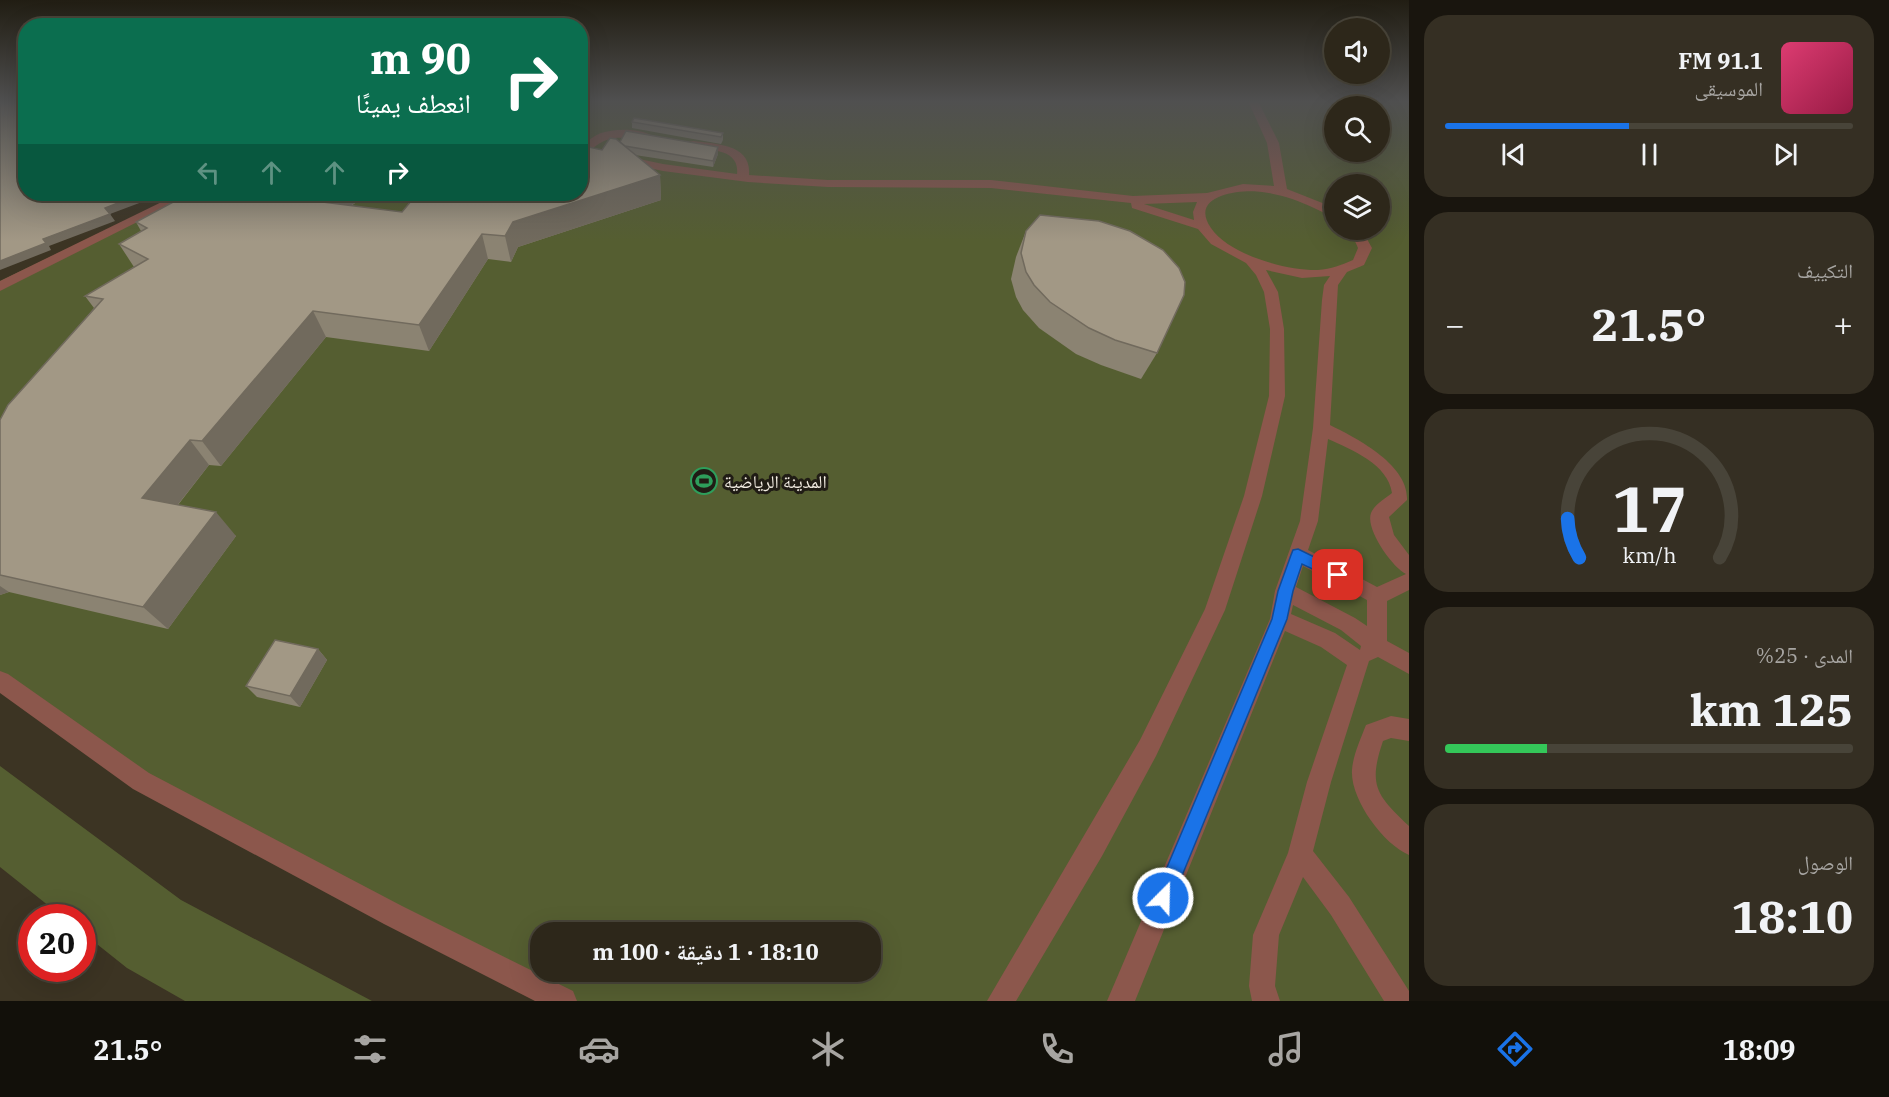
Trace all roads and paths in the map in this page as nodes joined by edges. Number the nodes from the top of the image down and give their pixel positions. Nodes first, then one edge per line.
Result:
1 (715, 148) edge
2 (1274, 148) edge
3 (588, 151) edge
4 (743, 178) junction
5 (1281, 191) junction
6 (1208, 197) junction
7 (1108, 198) junction
8 (173, 201) edge
9 (1324, 207) edge
10 (1204, 227) junction
11 (1361, 240) edge
12 (1251, 260) junction
13 (1341, 271) junction
14 (0, 287) edge
15 (1321, 428) junction
16 (1298, 555) junction
17 (1409, 567) edge
18 (1409, 581) edge
19 (1285, 591) junction
20 (1377, 596) junction
21 (1280, 619) junction
22 (1377, 646) junction
23 (1359, 661) junction
24 (1409, 664) edge
25 (0, 681) edge
26 (1409, 730) edge
27 (1409, 843) edge
28 (1300, 854) junction
29 (563, 1001) edge
30 (1001, 1001) edge
31 (1121, 1001) edge
32 (1266, 1001) edge
33 (1399, 1001) edge

1 - 4 lane
2 - 5 lane
3 - 4 lane
4 - 7 lane
5 - 6 lane
5 - 9 lane
6 - 7 lane
6 - 10 lane
7 - 10 lane
8 - 14 lane
10 - 12 lane
11 - 13 lane
12 - 13 lane
12 - 30 lane
13 - 15 lane
15 - 16 lane
15 - 17 lane
16 - 19 lane
16 - 20 lane
18 - 20 lane
19 - 21 lane
19 - 22 lane
20 - 22 lane
21 - 23 lane
21 - 31 lane
22 - 23 lane
22 - 24 lane
23 - 28 lane
25 - 29 lane
26 - 27 lane
28 - 32 lane
28 - 33 lane

